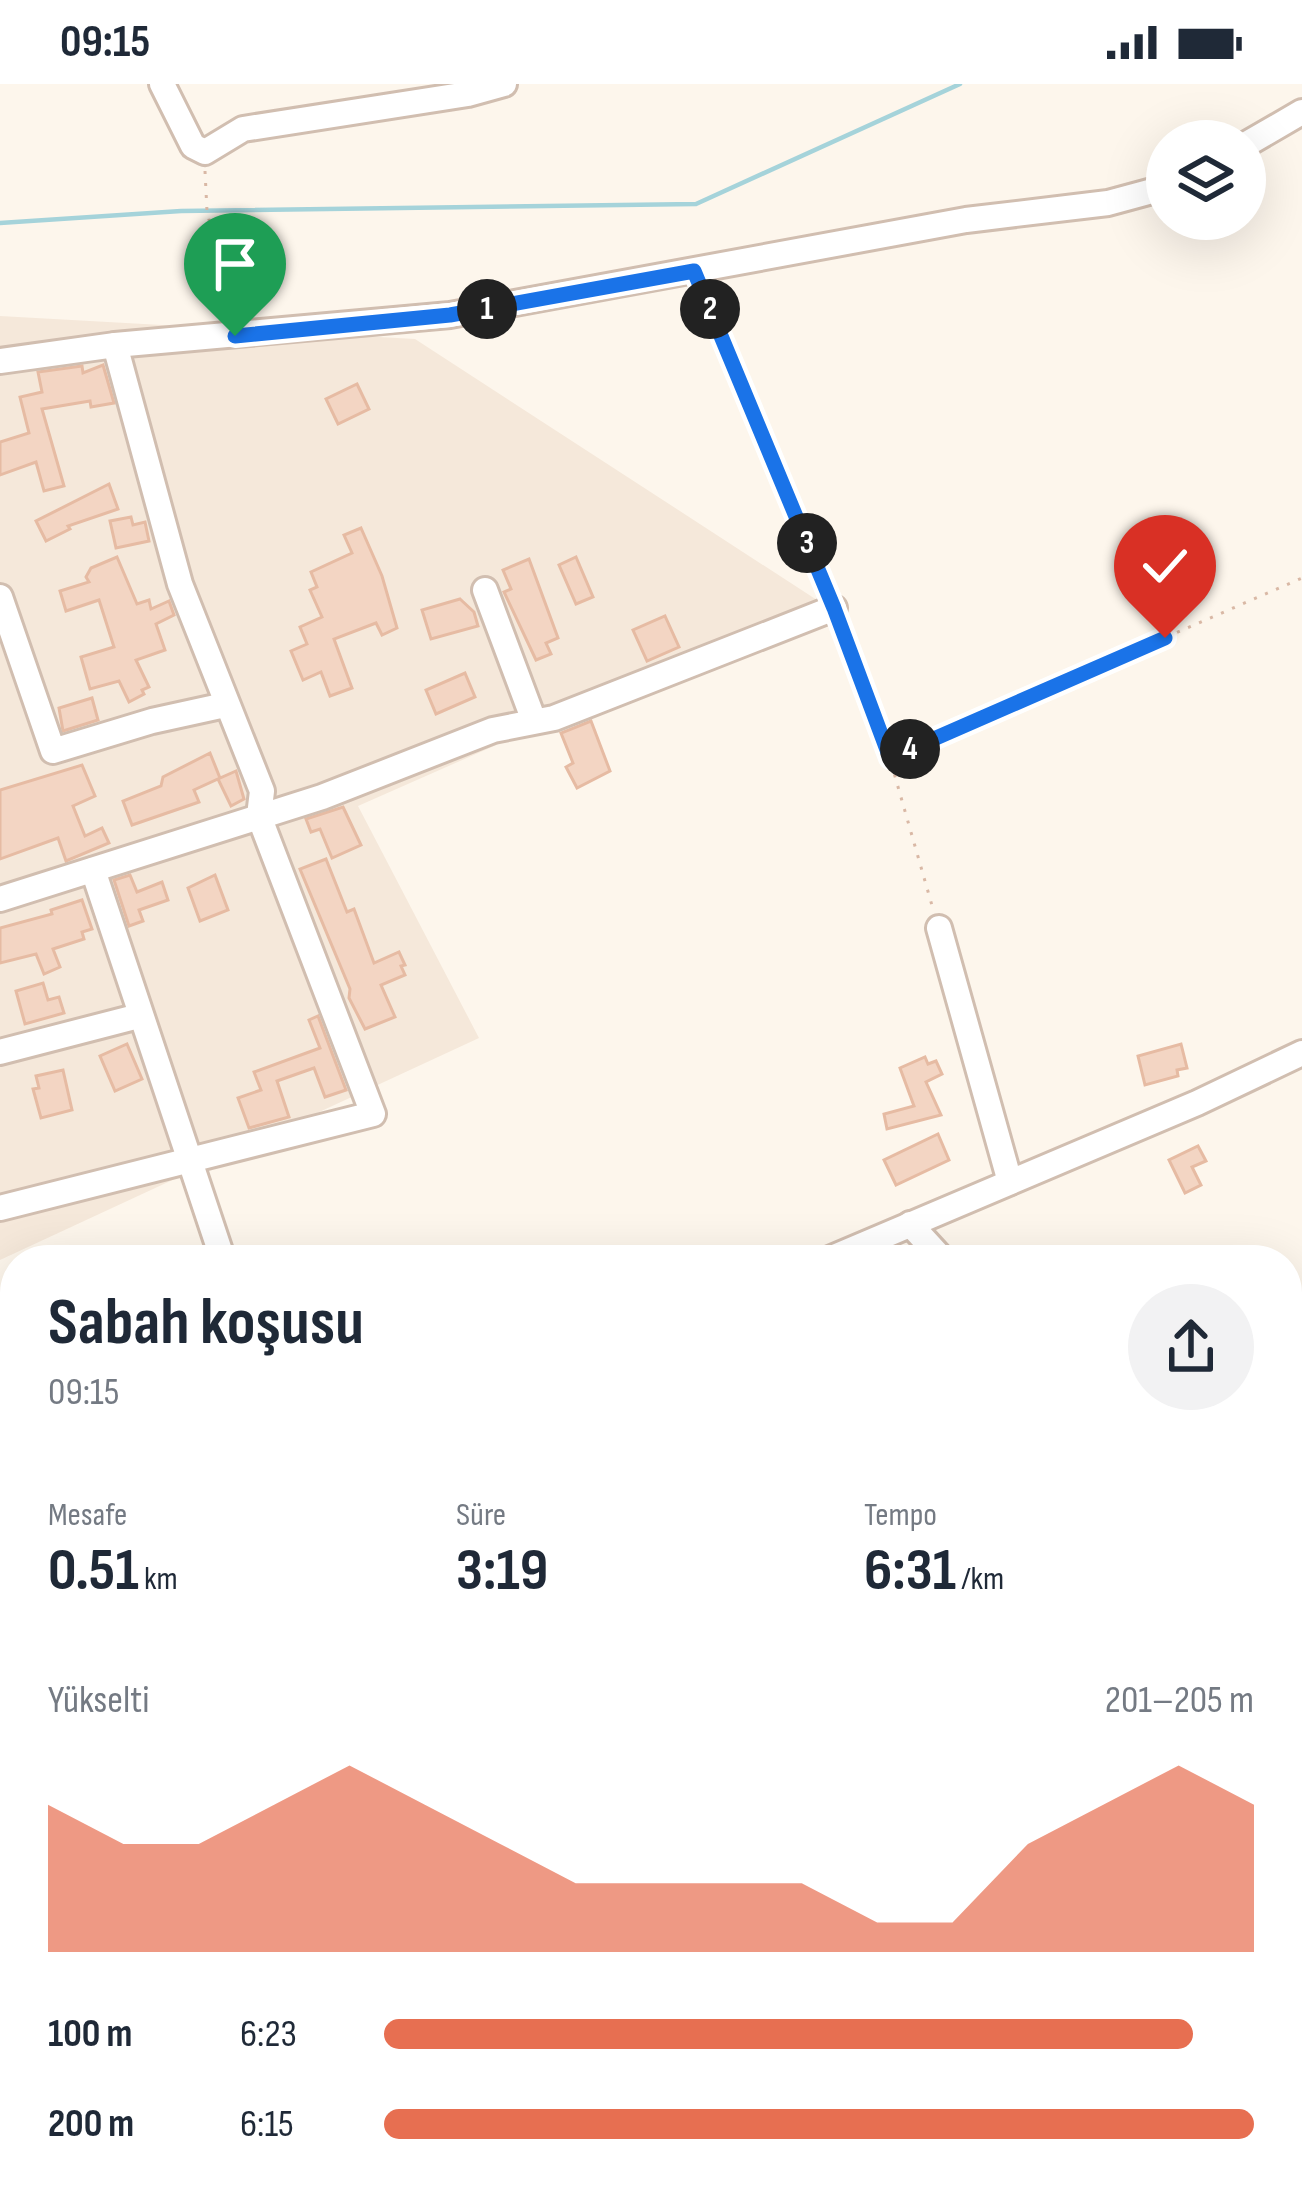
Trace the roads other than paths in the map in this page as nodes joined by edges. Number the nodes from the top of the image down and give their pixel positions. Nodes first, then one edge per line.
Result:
1 (162, 84) edge
2 (504, 84) edge
3 (1302, 112) edge
4 (1266, 133) edge
5 (1146, 193) edge
6 (115, 345) junction
7 (0, 361) edge
8 (484, 590) dead end
9 (0, 598) edge
10 (834, 608) road end
11 (225, 705) junction
12 (534, 722) junction
13 (259, 815) junction
14 (93, 869) junction
15 (0, 899) edge
16 (939, 928) road end
17 (139, 1016) junction
18 (0, 1052) edge
19 (1302, 1053) edge
20 (189, 1159) junction
21 (1010, 1182) junction
22 (0, 1208) edge
23 (910, 1224) junction
24 (218, 1245) edge
25 (862, 1245) edge
26 (929, 1245) edge

1 - 2 street
3 - 4 street
5 - 6 street
6 - 7 street
6 - 11 street
8 - 12 street
9 - 11 street
10 - 12 street
11 - 13 street
12 - 13 street
13 - 14 street
13 - 20 street
14 - 15 street
14 - 17 street
16 - 21 street
17 - 18 street
17 - 20 street
19 - 21 street
20 - 22 street
20 - 24 street
21 - 23 street
23 - 25 street
23 - 26 street

